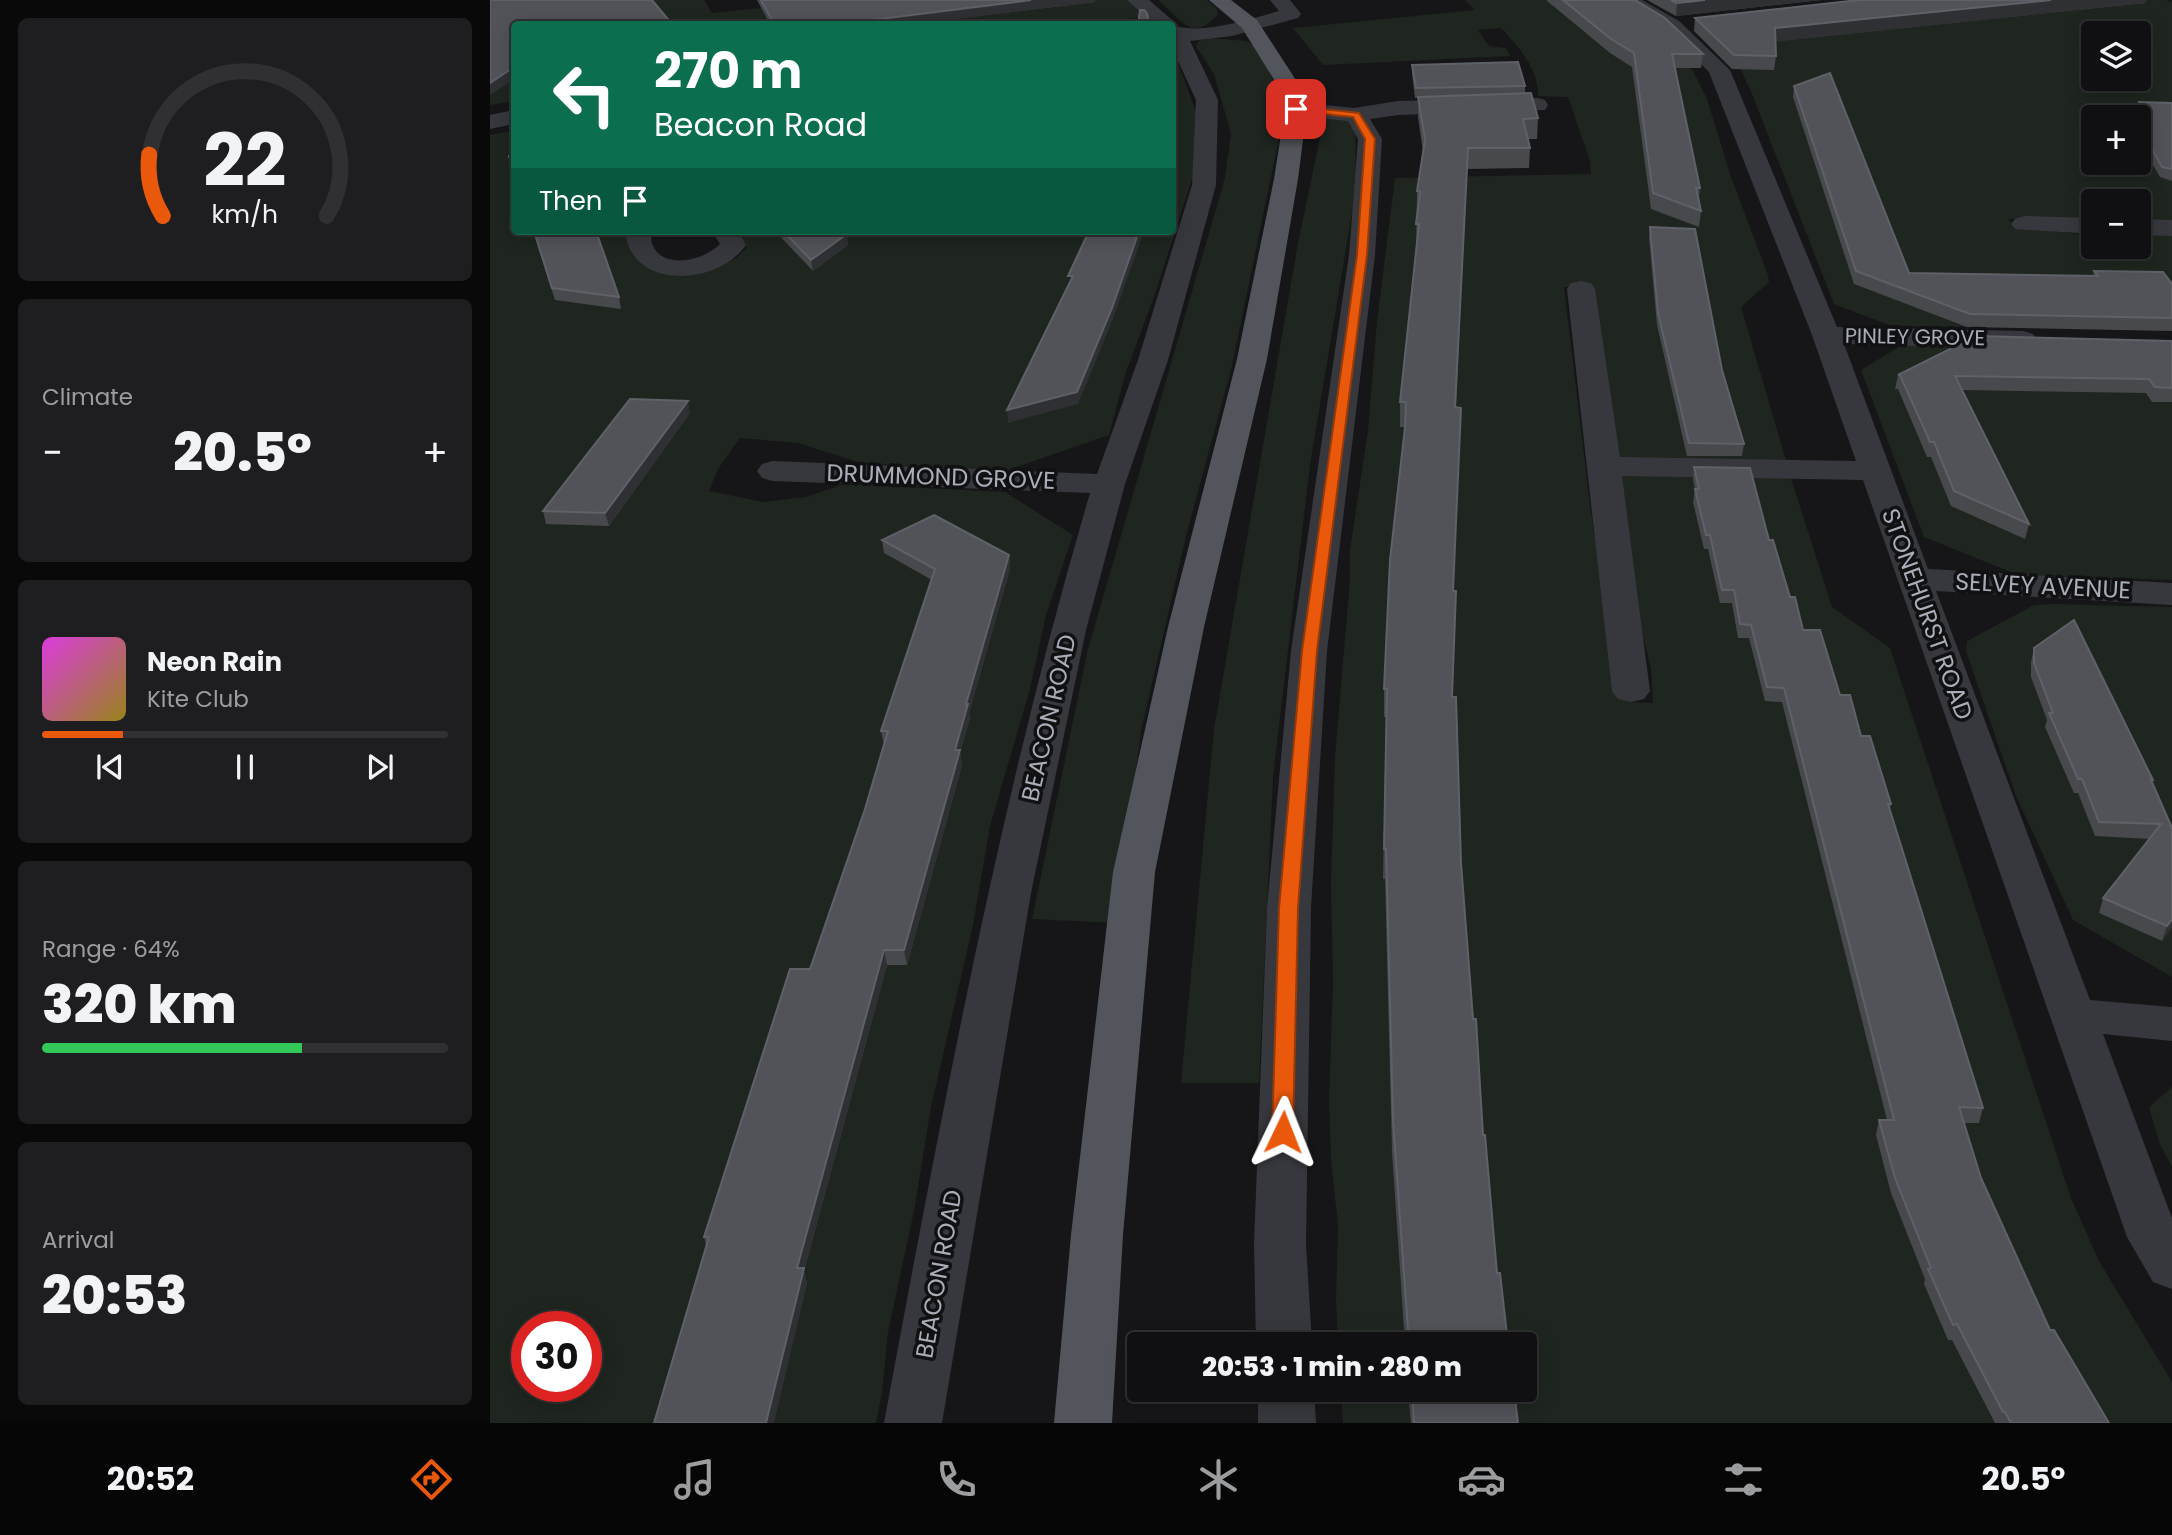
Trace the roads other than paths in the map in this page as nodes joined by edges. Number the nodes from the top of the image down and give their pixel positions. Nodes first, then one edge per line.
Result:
1 (1137, 0) edge
2 (1219, 0) edge
3 (1628, 0) edge
4 (1290, 13) edge
5 (1160, 21) edge
6 (1250, 24) junction
7 (1176, 32) edge
8 (1176, 40) edge
9 (1537, 105) edge
10 (1296, 109) junction
11 (1353, 115) junction
12 (511, 118) edge
13 (490, 121) edge
14 (2024, 224) dead end
15 (2081, 226) edge
16 (2151, 227) edge
17 (2172, 228) edge
18 (639, 235) edge
19 (727, 235) edge
20 (1581, 289) dead end
21 (1826, 335) junction
22 (2047, 340) edge
23 (1605, 466) junction
24 (773, 471) dead end
25 (1875, 471) junction
26 (1109, 484) junction
27 (1915, 579) junction
28 (2172, 594) edge
29 (1631, 691) dead end
30 (2072, 1016) junction
31 (2172, 1024) edge
32 (2172, 1267) edge
33 (1284, 1332) edge
34 (1286, 1402) edge
35 (913, 1423) edge
36 (1083, 1423) edge
37 (1287, 1423) edge

1 - 5 street, BEACON ROAD
2 - 6 main road
3 - 21 street, STONEHURST ROAD
4 - 6 street
6 - 7 street
6 - 10 main road
8 - 26 street, BEACON ROAD
9 - 11 street
10 - 11 street
10 - 36 main road
11 - 33 street
12 - 13 street
14 - 15 street
16 - 17 street
18 - 19 street
20 - 23 street
21 - 22 street, PINLEY GROVE
21 - 25 street, STONEHURST ROAD
23 - 25 street
23 - 29 street
24 - 26 street, DRUMMOND GROVE
25 - 27 street, STONEHURST ROAD
26 - 35 street, BEACON ROAD
27 - 28 street, SELVEY AVENUE
27 - 30 street, STONEHURST ROAD
30 - 31 street
30 - 32 street, STONEHURST ROAD
34 - 37 street

